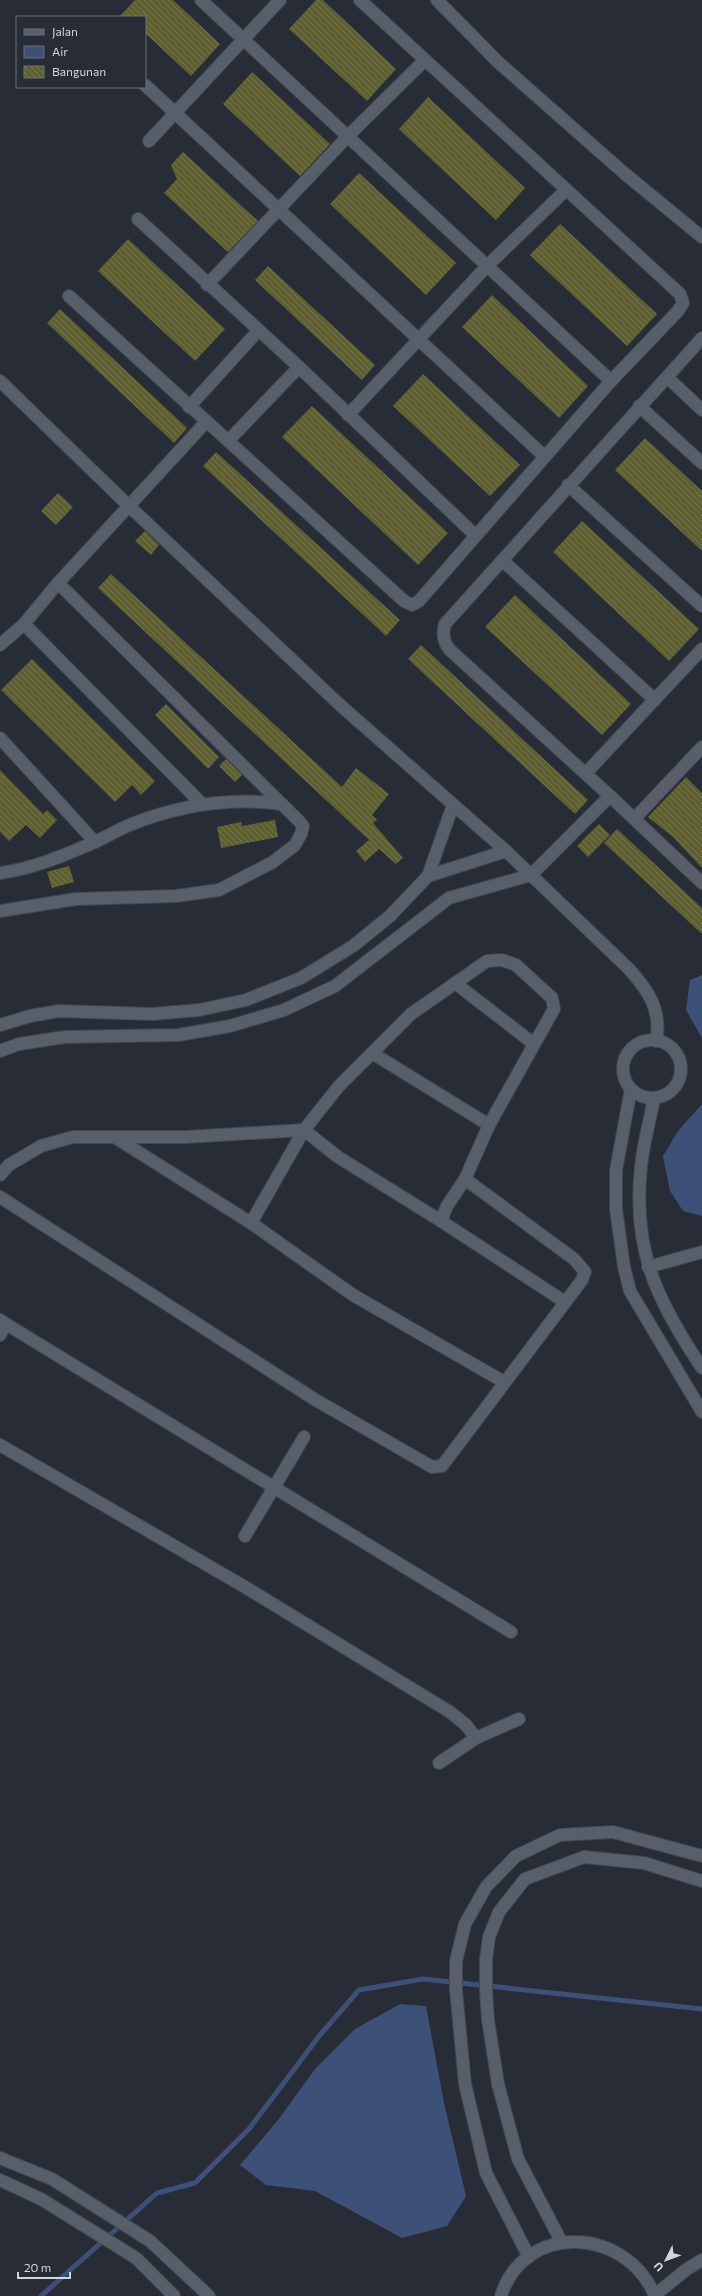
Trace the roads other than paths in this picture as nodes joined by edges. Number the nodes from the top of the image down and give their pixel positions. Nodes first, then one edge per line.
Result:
1 (201, 0) edge
2 (280, 0) edge
3 (360, 0) edge
4 (437, 0) edge
5 (242, 39) junction
6 (425, 60) junction
7 (146, 86) edge
8 (174, 113) junction
9 (349, 135) junction
10 (149, 141) dead end
11 (566, 190) junction
12 (279, 209) junction
13 (138, 219) dead end
14 (702, 237) edge
15 (488, 265) junction
16 (208, 285) junction
17 (69, 296) dead end
18 (258, 331) junction
19 (702, 338) edge
20 (417, 340) junction
21 (298, 367) junction
22 (668, 378) junction
23 (610, 380) junction
24 (0, 381) edge
25 (639, 406) junction
26 (189, 407) junction
27 (702, 410) edge
28 (348, 415) junction
29 (206, 422) junction
30 (229, 440) junction
31 (544, 456) junction
32 (702, 463) edge
33 (568, 485) junction
34 (129, 506) junction
35 (474, 535) junction
36 (502, 560) junction
37 (58, 583) junction
38 (702, 606) edge
39 (24, 624) junction
40 (0, 645) edge
41 (702, 649) edge
42 (655, 700) junction
43 (0, 738) edge
44 (702, 747) edge
45 (586, 773) junction
46 (610, 796) junction
47 (202, 804) junction
48 (282, 804) junction
49 (453, 805) junction
50 (635, 818) junction
51 (96, 842) junction
52 (506, 852) junction
53 (0, 873) edge
54 (531, 875) junction
55 (428, 876) junction
56 (702, 883) edge
57 (0, 911) edge
58 (455, 983) junction
59 (0, 1025) edge
60 (656, 1041) junction
61 (534, 1044) junction
62 (0, 1051) edge
63 (372, 1053) junction
64 (632, 1089) junction
65 (654, 1098) junction
66 (489, 1125) junction
67 (304, 1130) junction
68 (115, 1138) junction
69 (0, 1176) edge
70 (464, 1179) junction
71 (0, 1197) edge
72 (441, 1220) junction
73 (251, 1223) junction
74 (702, 1252) edge
75 (648, 1267) junction
76 (565, 1302) junction
77 (3, 1322) edge
78 (0, 1335) edge
79 (702, 1368) edge
80 (504, 1382) junction
81 (702, 1412) edge
82 (304, 1437) dead end
83 (0, 1445) edge
84 (275, 1488) junction
85 (244, 1536) dead end
86 (511, 1632) dead end
87 (519, 1719) dead end
88 (476, 1738) junction
89 (438, 1763) dead end
90 (702, 1856) edge
91 (702, 1881) edge
92 (0, 2158) edge
93 (0, 2180) edge
94 (562, 2243) junction
95 (529, 2257) junction
96 (702, 2260) edge
97 (174, 2296) edge
98 (209, 2296) edge
99 (501, 2296) edge
100 (655, 2296) edge

1 - 5 street
2 - 5 street
3 - 6 street
4 - 14 street
5 - 8 street
5 - 9 street
6 - 9 street
6 - 11 street
7 - 8 street
8 - 10 street
8 - 12 street
9 - 12 street
9 - 15 street
11 - 15 street
11 - 23 street
12 - 16 street
12 - 20 street
13 - 16 street
15 - 20 street
15 - 23 street
16 - 18 street
17 - 26 street
18 - 21 street
18 - 26 street
19 - 22 street
20 - 28 street
20 - 31 street
21 - 28 street
21 - 30 street
22 - 25 street
22 - 27 street
23 - 31 street
24 - 34 street
25 - 32 street
25 - 33 street
26 - 29 street
28 - 35 street
29 - 30 street
29 - 34 street
30 - 35 street
31 - 35 street
33 - 36 street
33 - 38 street
34 - 37 street
34 - 49 street
36 - 42 street
36 - 45 street
37 - 39 street
37 - 48 street
39 - 40 street
39 - 47 street
41 - 42 street
42 - 45 street
43 - 51 street
44 - 50 street
45 - 46 street
46 - 50 street
46 - 54 street
47 - 48 street
47 - 51 street
48 - 57 street
49 - 52 street
49 - 55 street
50 - 56 street
51 - 53 street
52 - 54 street
52 - 55 street
54 - 60 street
54 - 62 street
55 - 59 street
58 - 61 street
58 - 61 street
58 - 63 street
60 - 64 street
60 - 65 street
61 - 66 street
63 - 66 street
63 - 67 street
64 - 65 street
64 - 81 street
65 - 75 street
66 - 70 street
67 - 68 street
67 - 72 street
67 - 73 street
68 - 69 street
68 - 73 street
70 - 72 street
70 - 76 street
71 - 80 street
72 - 76 street
73 - 80 street
74 - 75 street
75 - 79 street
76 - 80 street
77 - 78 street
77 - 84 street
82 - 84 street
83 - 88 street
84 - 85 street
84 - 86 street
87 - 88 street
88 - 89 street
90 - 95 street
91 - 94 street
92 - 98 street
93 - 97 street
94 - 95 street
94 - 100 street
95 - 99 street
96 - 100 street

